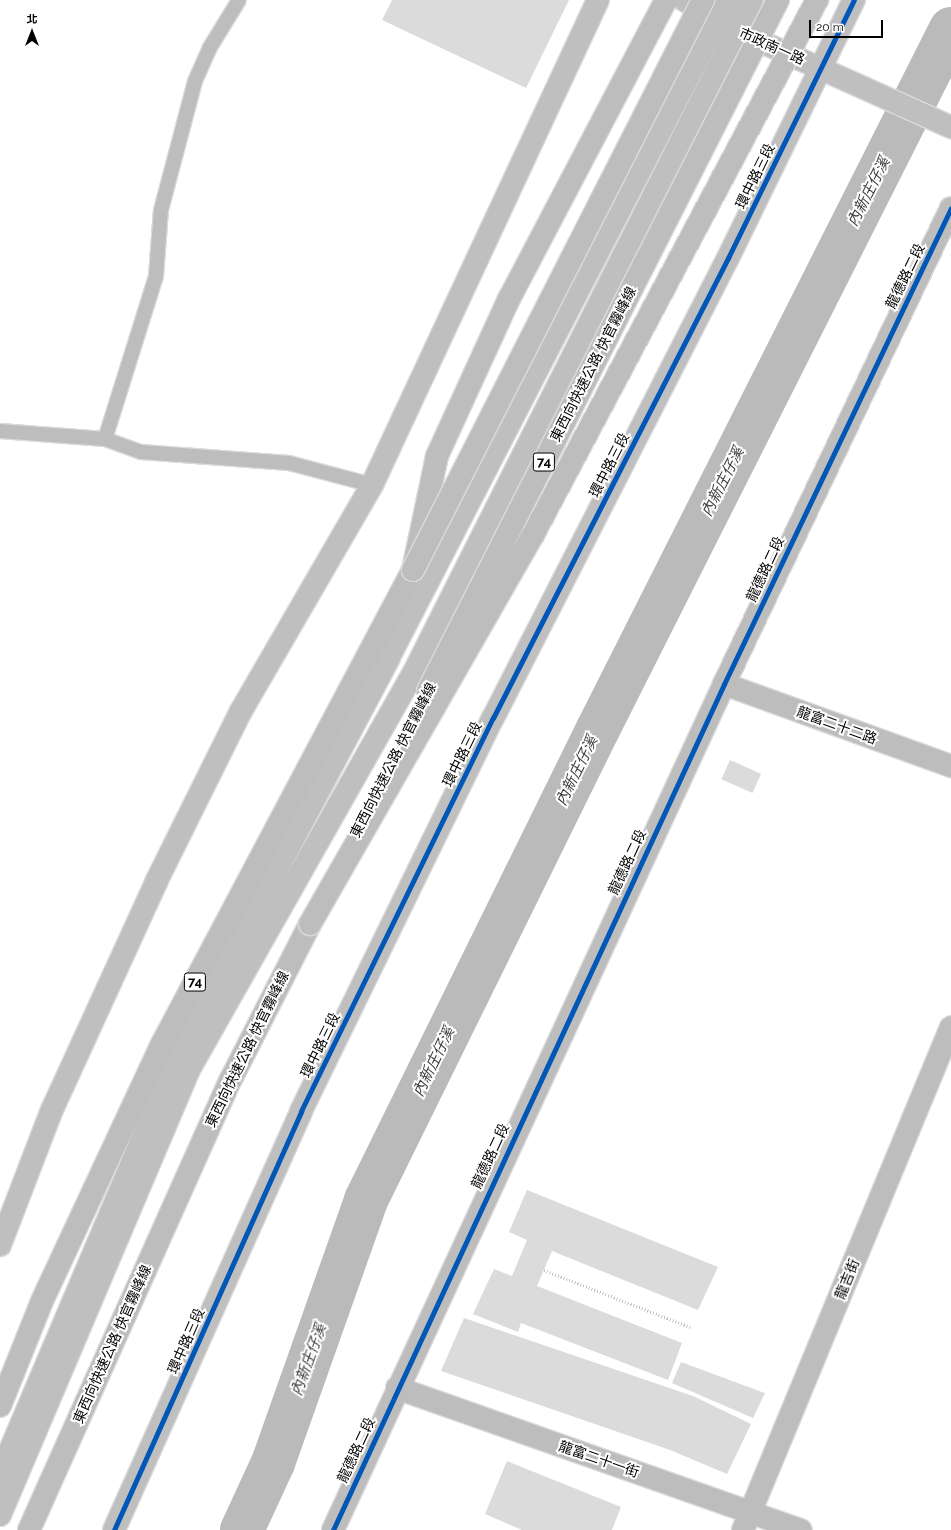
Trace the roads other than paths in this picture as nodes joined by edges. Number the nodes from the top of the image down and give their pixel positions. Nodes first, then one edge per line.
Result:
1 (239, 0) edge
2 (598, 0) edge
3 (666, 0) edge
4 (684, 0) edge
5 (703, 0) edge
6 (728, 0) edge
7 (752, 0) edge
8 (778, 0) edge
9 (817, 0) edge
10 (854, 0) edge
11 (727, 26) junction
12 (821, 68) junction
13 (948, 126) edge
14 (951, 208) edge
15 (0, 431) edge
16 (105, 439) junction
17 (372, 485) junction
18 (413, 570) junction
19 (724, 684) junction
20 (951, 766) edge
21 (310, 924) junction
22 (951, 1027) edge
23 (0, 1245) edge
24 (397, 1388) junction
25 (0, 1406) edge
26 (0, 1474) edge
27 (0, 1515) edge
28 (747, 1521) edge
29 (29, 1530) edge
30 (114, 1530) edge
31 (332, 1530) edge
32 (801, 1530) edge

1 - 16 lane
2 - 17 street
3 - 18 main road, bridge
4 - 11 street, 市政南一路
5 - 18 main road, 74, bridge
6 - 11 street
7 - 11 street
8 - 21 main road, 東西向快速公路 快官霧峰線 / 74, bridge
9 - 21 main road, bridge
10 - 12 street, 環中路三段
11 - 12 street, 市政南一路
11 - 26 street
11 - 27 street
12 - 13 street, 市政南一路
12 - 30 street, 環中路三段
14 - 19 main road, 龍德路二段
15 - 16 lane
16 - 17 lane
17 - 23 street
18 - 25 main road, 74
19 - 20 main road, 龍富二十二路
19 - 24 main road, 龍德路二段
21 - 29 main road, 東西向快速公路 快官霧峰線 / 74
22 - 28 main road, 龍吉街
24 - 28 main road, 龍富二十一街
24 - 31 main road, 龍德路二段
28 - 32 main road, 龍富二十一街

